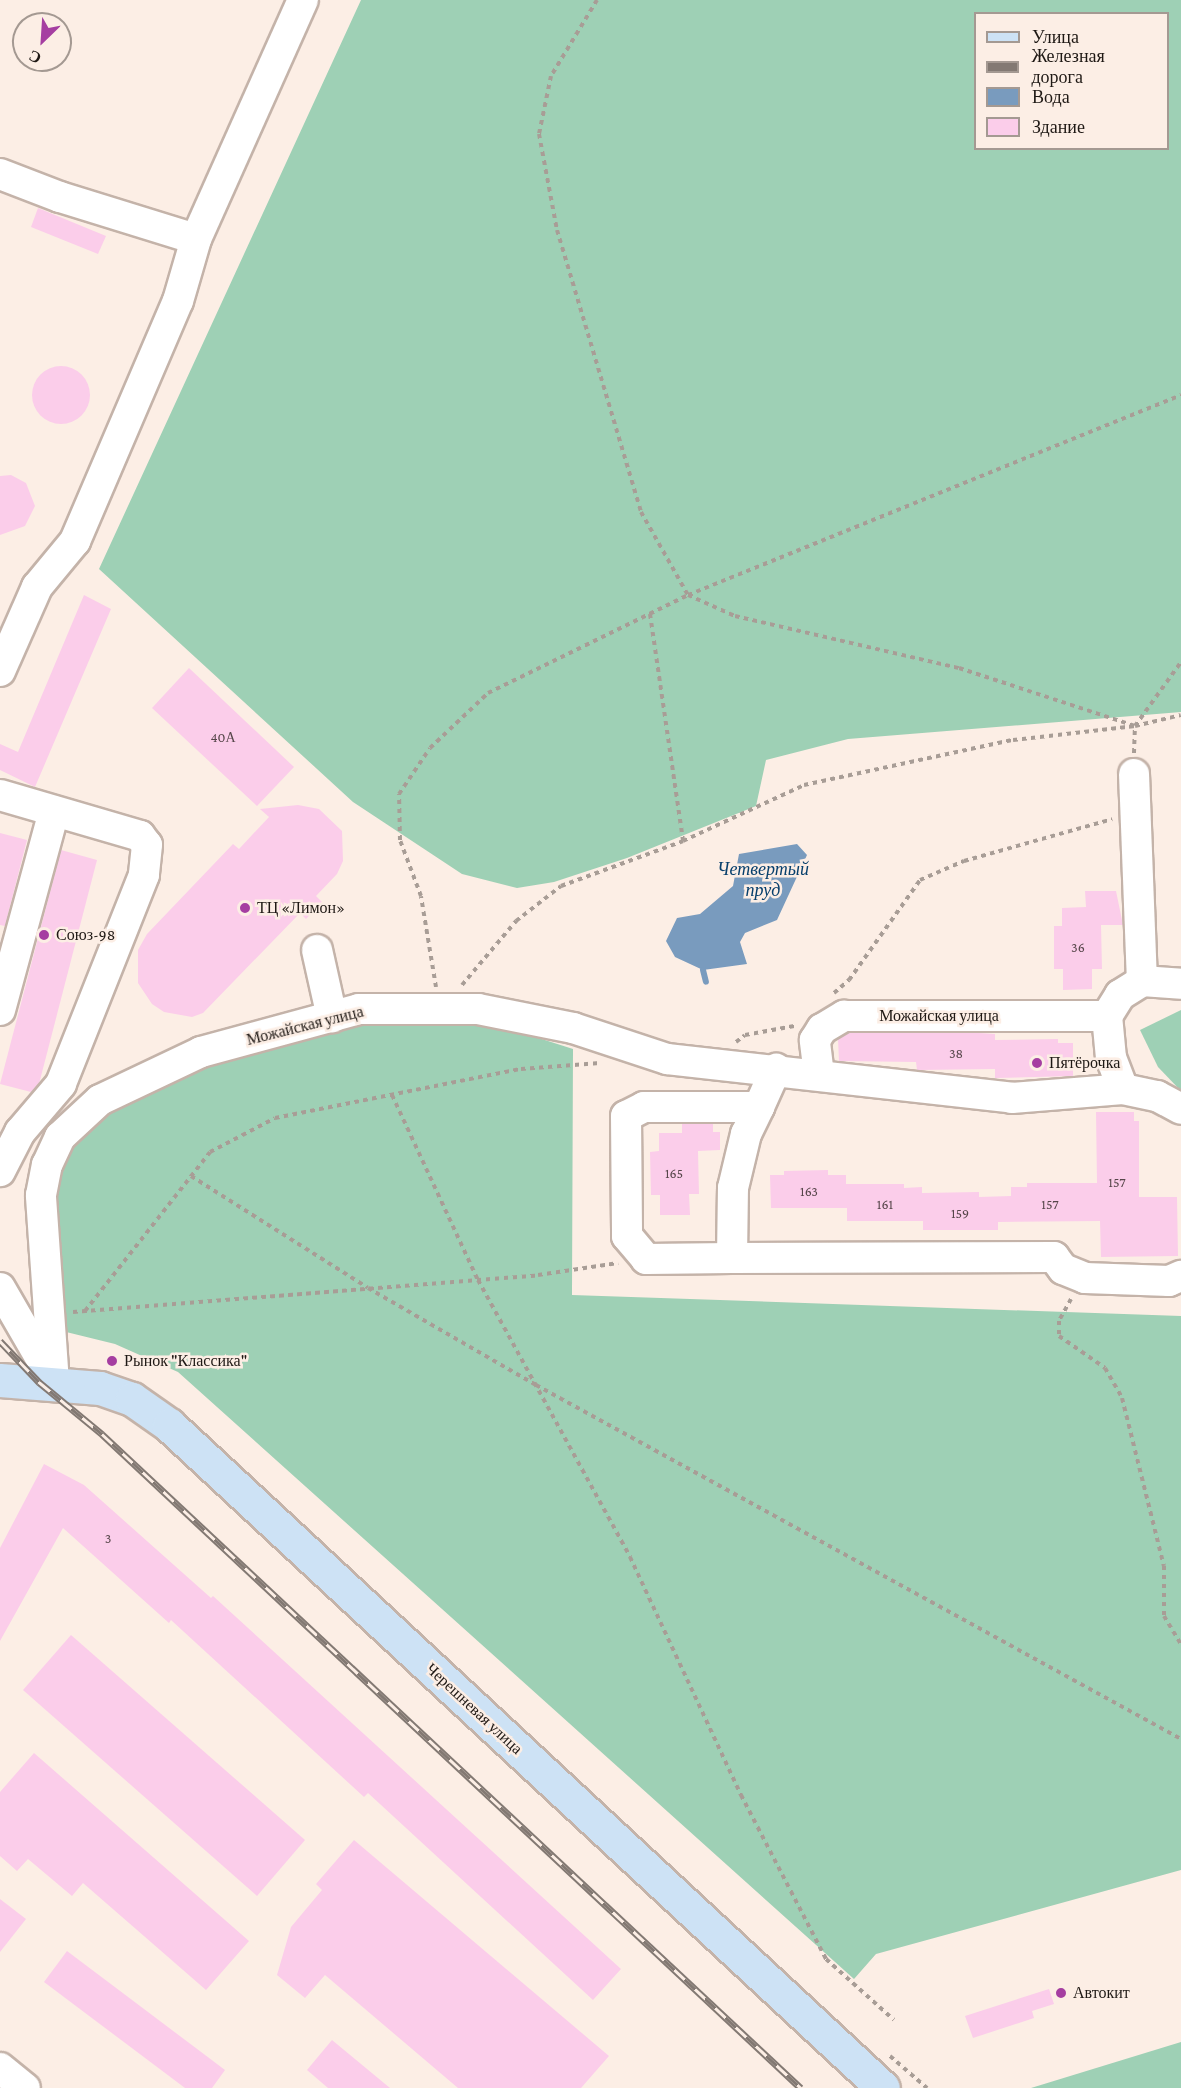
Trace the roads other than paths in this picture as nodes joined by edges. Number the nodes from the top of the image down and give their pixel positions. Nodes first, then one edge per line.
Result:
1 (303, 0) edge
2 (0, 174) edge
3 (196, 239) junction
4 (0, 671) edge
5 (1134, 774) road end
6 (0, 795) edge
7 (54, 811) junction
8 (317, 950) dead end
9 (1142, 981) junction
10 (1181, 984) edge
11 (0, 1010) edge
12 (1107, 1016) junction
13 (332, 1017) junction
14 (776, 1069) junction
15 (819, 1075) junction
16 (1123, 1089) junction
17 (759, 1107) junction
18 (1181, 1109) edge
19 (0, 1171) edge
20 (732, 1258) junction
21 (1181, 1276) edge
22 (0, 1288) edge
23 (0, 1380) edge
24 (46, 1382) junction
25 (0, 2068) edge
26 (25, 2088) edge
27 (883, 2088) edge

1 - 3 street
2 - 3 street
3 - 4 street
5 - 9 street
6 - 7 street
7 - 11 street
7 - 19 street
8 - 13 street
9 - 10 street
9 - 12 street
12 - 15 street, Можайская улица
12 - 16 street
13 - 14 street, Можайская улица
13 - 24 street, Можайская улица
14 - 15 street, Можайская улица
14 - 17 street
15 - 16 street, Можайская улица
16 - 18 street, Можайская улица
17 - 20 street
17 - 20 street
20 - 21 street
22 - 24 street
23 - 24 main road, Черешневая улица
24 - 27 main road, Черешневая улица
25 - 26 street

